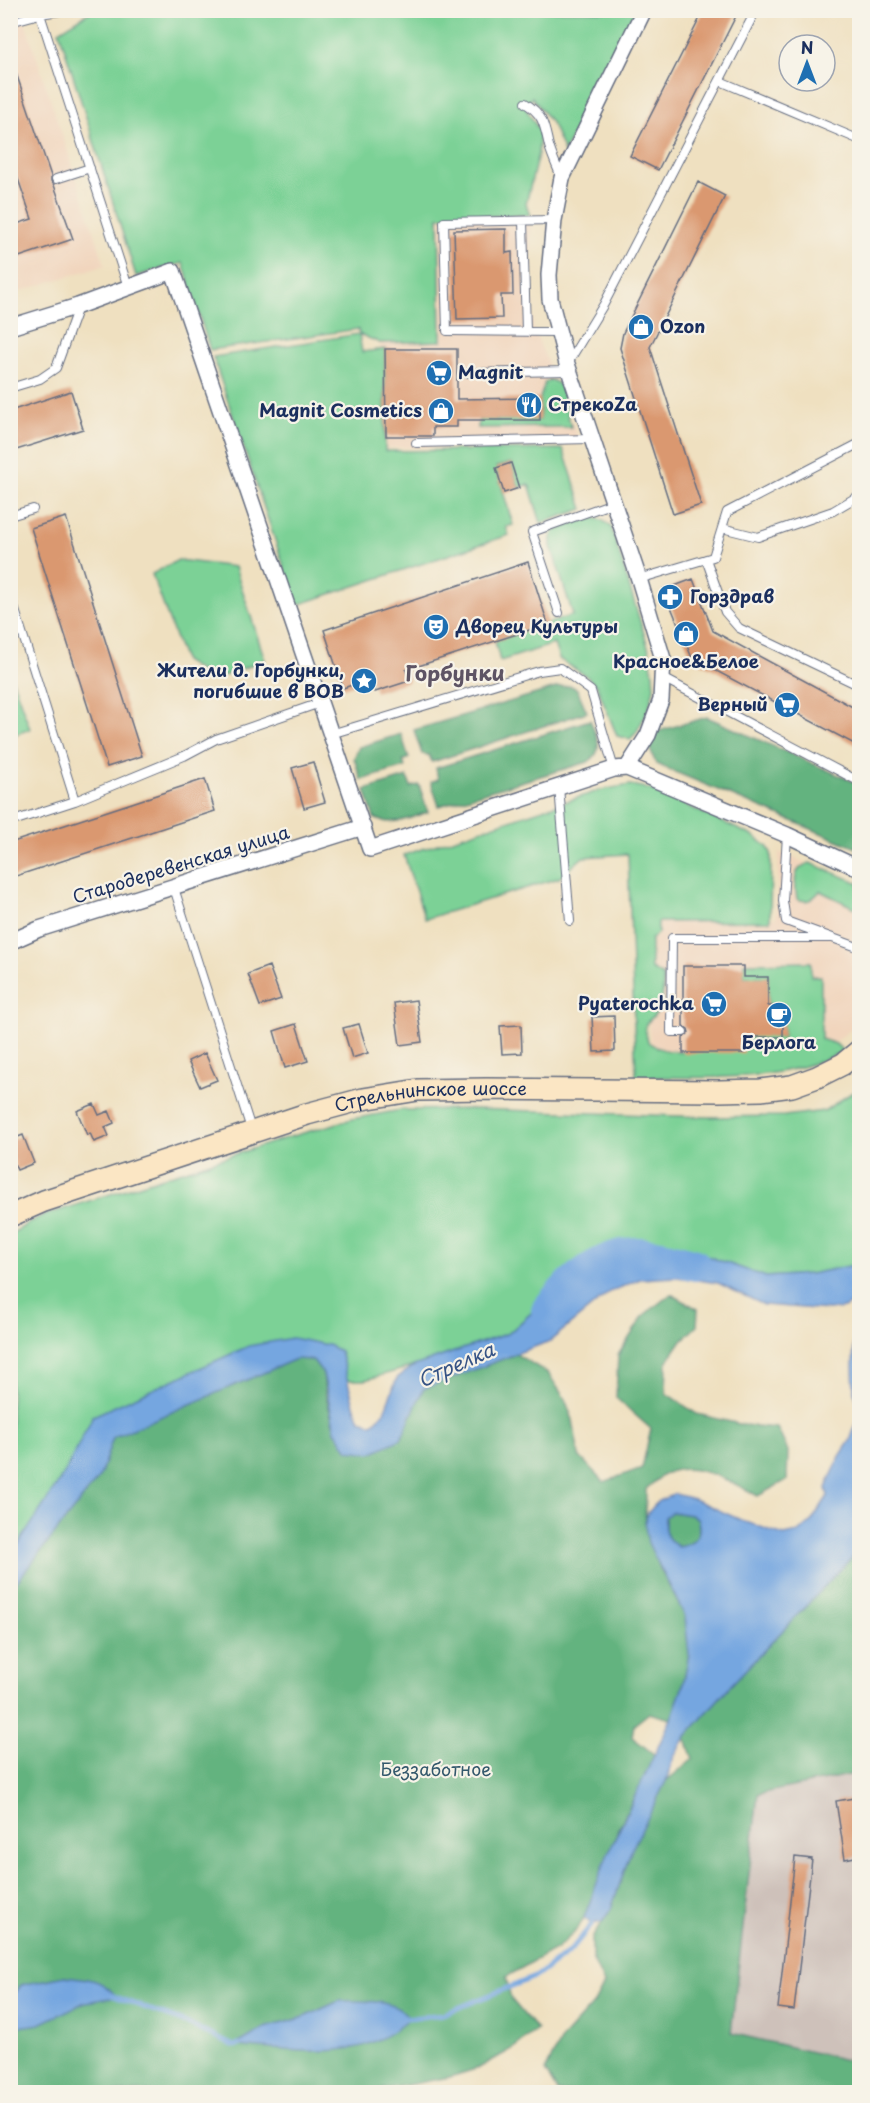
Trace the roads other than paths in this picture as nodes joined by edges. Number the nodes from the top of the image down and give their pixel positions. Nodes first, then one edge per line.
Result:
1 (67, 10) edge
2 (644, 10) edge
3 (756, 10) edge
4 (40, 14) junction
5 (10, 22) edge
6 (720, 81) junction
7 (525, 102) dead end
8 (860, 140) edge
9 (90, 168) junction
10 (562, 178) junction
11 (56, 179) dead end
12 (554, 220) junction
13 (523, 221) junction
14 (128, 287) junction
15 (78, 306) junction
16 (10, 327) edge
17 (526, 331) junction
18 (558, 332) junction
19 (568, 368) junction
20 (468, 373) dead end
21 (10, 388) edge
22 (591, 439) junction
23 (416, 443) dead end
24 (860, 443) edge
25 (860, 495) edge
26 (613, 503) junction
27 (33, 509) dead end
28 (10, 516) edge
29 (722, 528) junction
30 (706, 559) junction
31 (639, 579) junction
32 (10, 594) edge
33 (559, 613) dead end
34 (663, 678) junction
35 (860, 686) edge
36 (321, 703) junction
37 (332, 734) junction
38 (621, 768) junction
39 (860, 782) edge
40 (559, 787) junction
41 (75, 801) junction
42 (10, 822) edge
43 (363, 827) junction
44 (787, 835) junction
45 (860, 868) edge
46 (174, 888) junction
47 (570, 921) dead end
48 (786, 921) junction
49 (786, 938) junction
50 (833, 938) junction
51 (10, 942) edge
52 (860, 948) edge
53 (683, 1032) dead end
54 (860, 1050) edge
55 (252, 1133) junction
56 (10, 1216) edge

1 - 4 lane
2 - 10 street
3 - 6 lane
4 - 5 lane
4 - 9 lane
6 - 8 lane
6 - 19 lane
7 - 10 lane
9 - 11 lane
9 - 14 lane
10 - 12 street
12 - 13 lane
12 - 18 street
13 - 17 lane
13 - 17 lane
14 - 15 street
14 - 36 street
15 - 16 street
15 - 21 lane
17 - 18 lane
18 - 19 street
19 - 20 lane
19 - 22 street
22 - 23 lane
22 - 26 street
24 - 29 lane
25 - 29 lane
26 - 31 street
26 - 33 lane
27 - 28 lane
29 - 30 lane
30 - 31 lane
30 - 35 lane
31 - 34 street
32 - 41 lane
34 - 38 street
34 - 39 lane
36 - 37 street
36 - 41 lane
37 - 38 lane
37 - 43 street
38 - 40 street
38 - 44 street
40 - 43 street
40 - 47 lane
41 - 42 lane
43 - 46 street, Стародеревенская улица
44 - 45 street
44 - 48 lane
46 - 51 street, Стародеревенская улица
46 - 55 lane
48 - 49 lane
48 - 50 lane
49 - 50 lane
49 - 53 lane
50 - 52 lane
54 - 55 main road, Стрельнинское шоссе
55 - 56 main road, Стрельнинское шоссе

